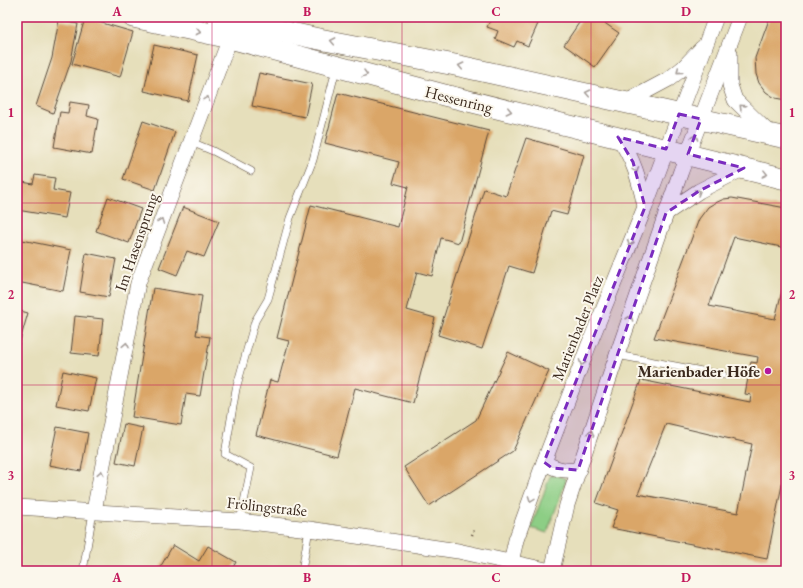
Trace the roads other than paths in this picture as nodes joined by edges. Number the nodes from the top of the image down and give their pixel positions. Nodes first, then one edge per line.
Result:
1 (133, 17) edge
2 (218, 17) edge
3 (716, 17) edge
4 (740, 17) edge
5 (230, 38) junction
6 (706, 43) junction
7 (730, 45) junction
8 (337, 67) junction
9 (626, 102) junction
10 (679, 114) junction
11 (701, 119) junction
12 (778, 136) edge
13 (618, 137) junction
14 (191, 142) junction
15 (666, 149) junction
16 (688, 154) junction
17 (744, 168) junction
18 (251, 171) dead end
19 (786, 179) edge
20 (645, 207) junction
21 (666, 213) junction
22 (617, 355) junction
23 (723, 375) dead end
24 (544, 462) junction
25 (578, 470) junction
26 (17, 507) edge
27 (94, 511) junction
28 (240, 521) junction
29 (309, 529) junction
30 (510, 567) edge
31 (83, 571) edge
32 (302, 571) edge
33 (551, 571) edge

1 -> 5 street, Hessenring
9 -> 2 street, Hessenring
3 - 6 street, Marienbader Platz
4 - 7 street
5 - 8 street, Hessenring
14 -> 5 street, Im Hasensprung
6 -> 9 street, Marienbader Platz
6 - 10 street, Marienbader Platz
7 - 11 street
12 -> 7 street
8 -> 13 street, Hessenring
8 - 28 lane
9 - 10 street, Hessenring
10 - 11 street, Hessenring
10 - 15 street, Marienbader Platz
11 - 12 street, Hessenring
16 -> 11 street
13 - 15 street, Hessenring
13 -> 20 street
14 - 18 lane
27 -> 14 street, Im Hasensprung
15 - 16 street, Hessenring
15 - 20 street, Marienbader Platz
16 - 17 street, Hessenring
16 - 21 street
17 -> 19 street, Hessenring
21 -> 17 street
20 -> 24 street, Marienbader Platz
22 -> 21 street
22 - 23 lane
25 -> 22 street
24 - 25 street
24 -> 30 street, Marienbader Platz
25 - 33 street
26 - 27 street, Frölingstraße
27 - 28 street, Frölingstraße
27 - 31 lane
28 - 29 street, Frölingstraße
29 - 30 street, Frölingstraße
29 - 32 lane
30 - 33 street, Frölingstraße

